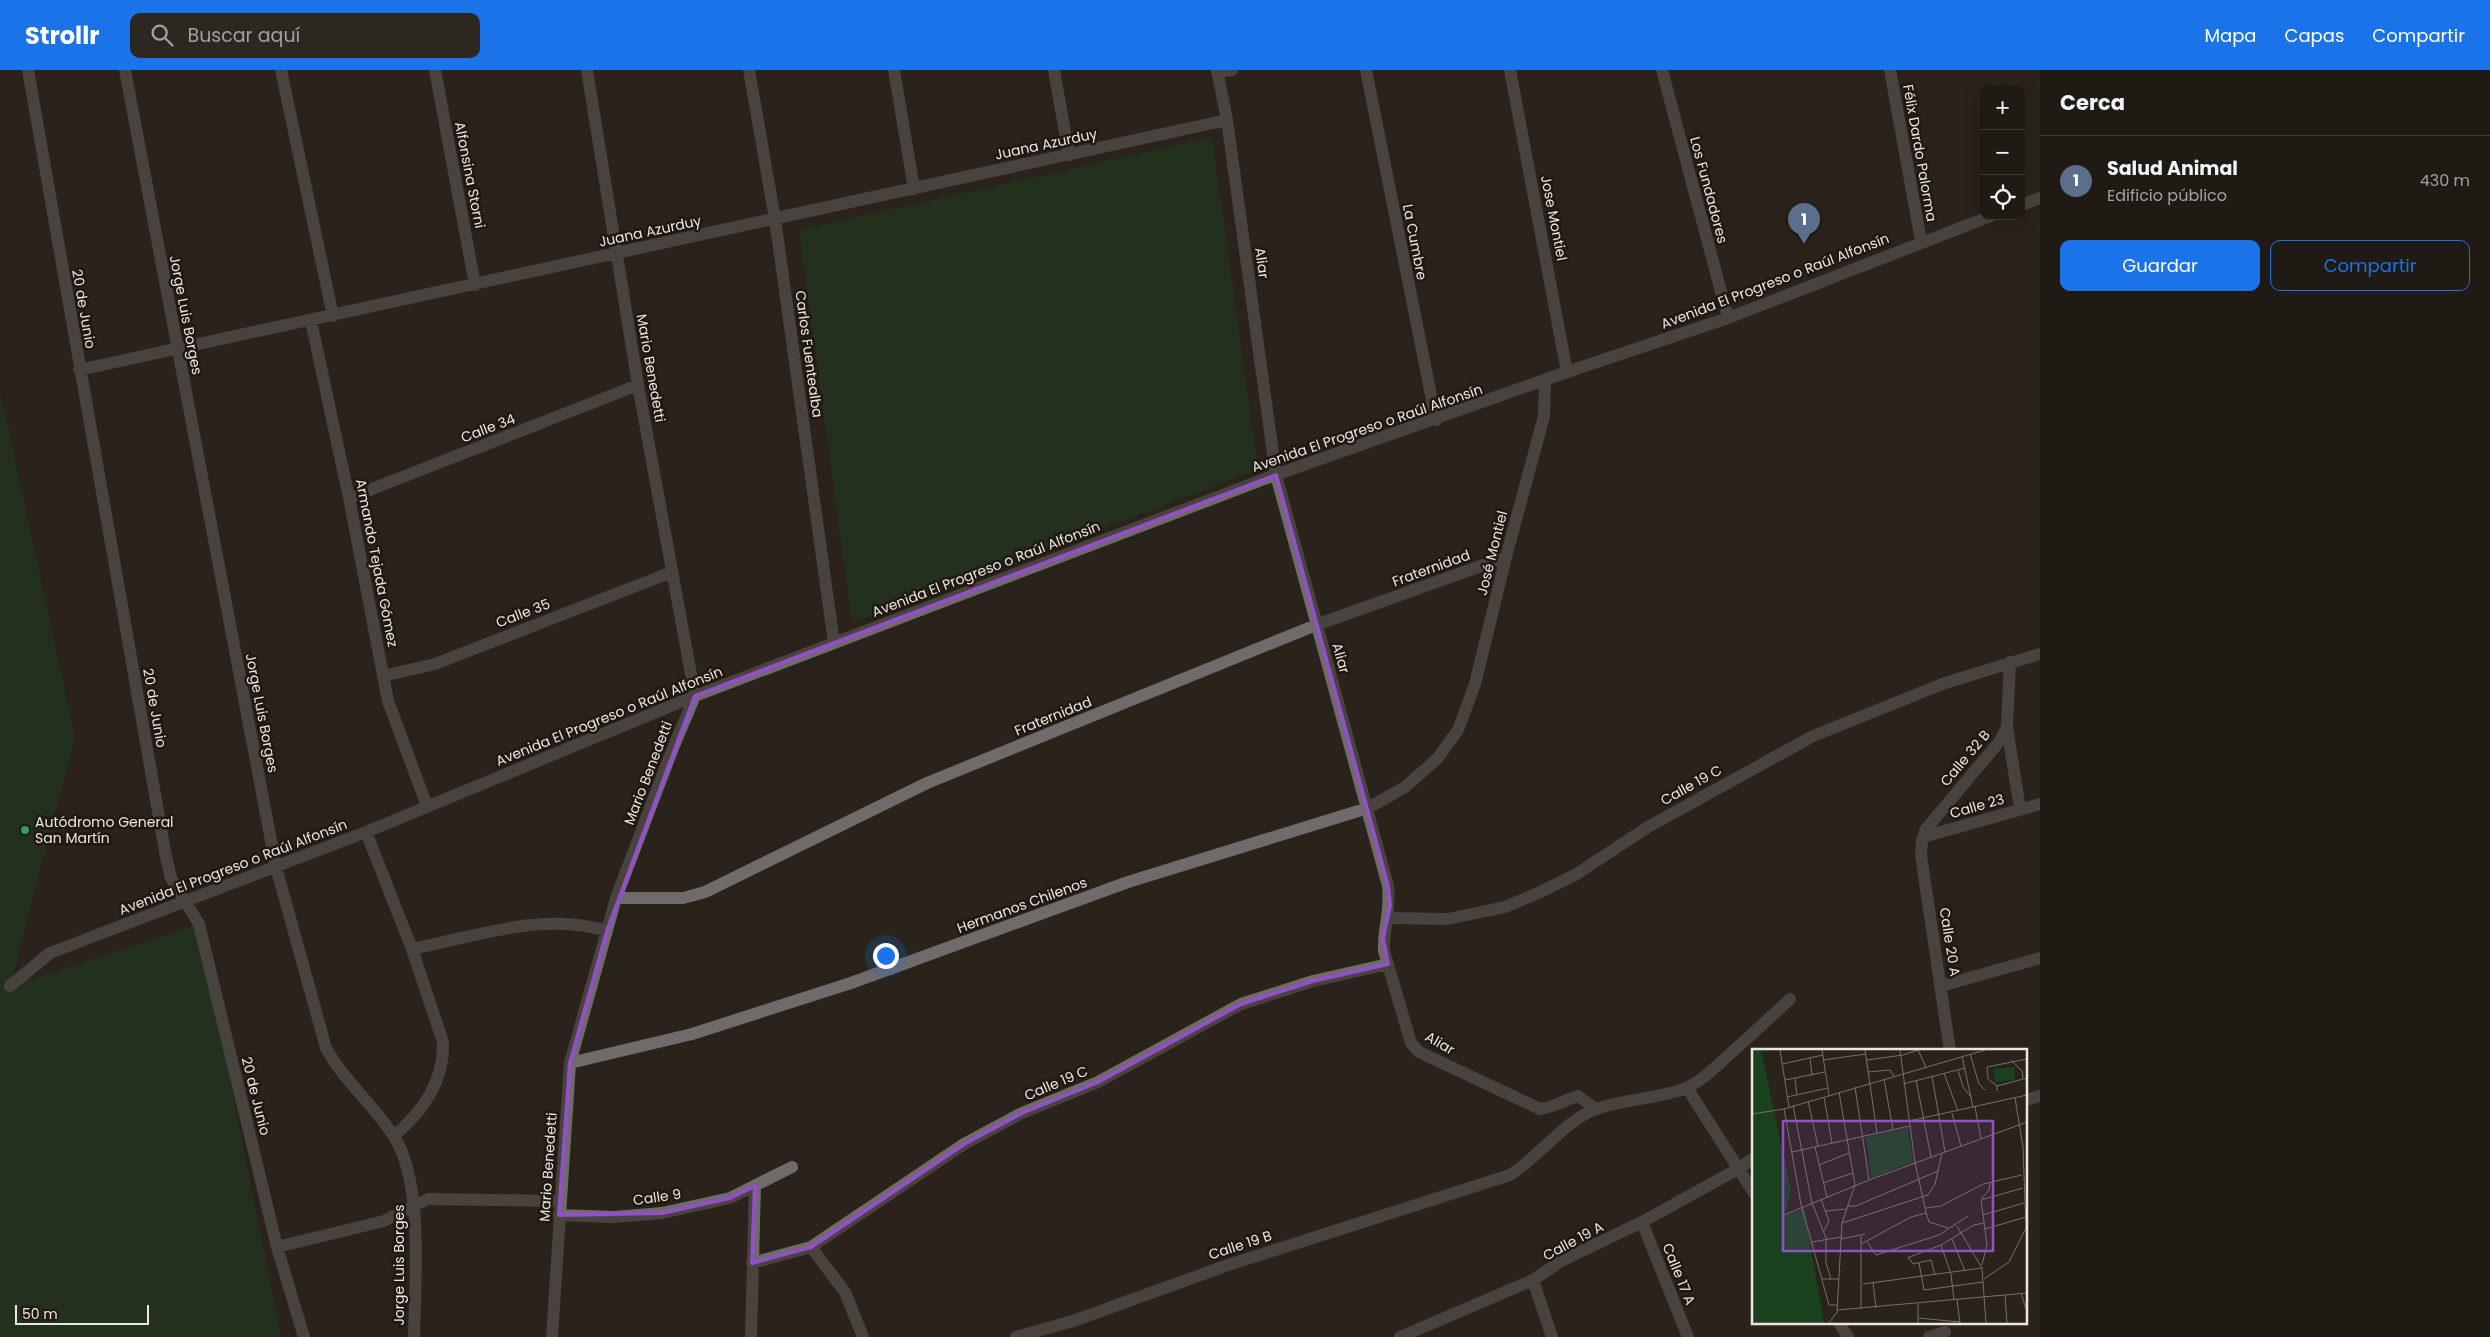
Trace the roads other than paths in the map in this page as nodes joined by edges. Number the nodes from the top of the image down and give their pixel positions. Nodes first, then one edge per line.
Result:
1 (28, 70) edge
2 (125, 70) edge
3 (281, 70) edge
4 (435, 70) edge
5 (587, 70) edge
6 (749, 70) edge
7 (894, 70) edge
8 (1054, 70) edge
9 (1232, 70) edge
10 (1366, 70) edge
11 (1510, 70) edge
12 (1662, 70) edge
13 (1890, 70) edge
14 (1217, 71) edge
15 (1227, 120) junction
16 (1069, 154) junction
17 (914, 189) junction
18 (2040, 198) edge
19 (2025, 204) edge
20 (775, 219) junction
21 (1980, 220) edge
22 (1921, 241) junction
23 (616, 254) junction
24 (475, 285) junction
25 (333, 316) junction
26 (1728, 318) junction
27 (311, 321) junction
28 (178, 350) junction
29 (79, 370) junction
30 (1568, 372) junction
31 (1546, 381) junction
32 (638, 385) junction
33 (1436, 420) junction
34 (1276, 475) junction
35 (349, 498) junction
36 (1506, 557) junction
37 (672, 572) junction
38 (1316, 625) junction
39 (834, 643) junction
40 (2040, 654) edge
41 (2010, 662) junction
42 (384, 676) junction
43 (695, 696) junction
44 (2007, 727) junction
45 (1458, 730) joint
46 (2040, 804) edge
47 (427, 806) junction
48 (1368, 808) junction
49 (2020, 809) junction
50 (366, 832) junction
51 (1923, 837) junction
52 (276, 867) junction
53 (616, 898) junction
54 (186, 900) junction
55 (1388, 918) junction
56 (607, 931) junction
57 (412, 949) junction
58 (2040, 958) edge
59 (1388, 964) junction
60 (10, 986) dead end
61 (1941, 986) junction
62 (1790, 999) dead end
63 (1950, 1049) edge
64 (570, 1063) junction
65 (1687, 1088) junction
66 (1596, 1109) junction
67 (394, 1136) junction
68 (1752, 1159) edge
69 (792, 1167) dead end
70 (1738, 1169) junction
71 (754, 1186) junction
72 (1752, 1190) edge
73 (560, 1201) junction
74 (415, 1205) junction
75 (559, 1215) junction
76 (1642, 1222) junction
77 (277, 1247) junction
78 (811, 1247) junction
79 (752, 1263) junction
80 (1533, 1280) junction
81 (1840, 1324) edge
82 (1947, 1331) edge
83 (304, 1337) edge
84 (414, 1337) edge
85 (552, 1337) edge
86 (751, 1337) edge
87 (863, 1337) edge
88 (1016, 1337) edge
89 (1400, 1337) edge
90 (1552, 1337) edge
91 (1688, 1337) edge
92 (1848, 1337) edge
93 (1929, 1337) edge

1 - 29 street, 20 de Junio
2 - 28 street, Jorge Luis Borges
3 - 25 street
4 - 24 street, Alfonsina Storni
5 - 23 street, Mario Benedetti
6 - 20 street, Carlos Fuentealba
7 - 17 street
8 - 16 street
9 - 14 street
10 - 33 street, La Cumbre
11 - 30 street, Jose Montiel
12 - 26 street, Los Fundadores
13 - 22 street, Félix Dardo Palorma
14 - 15 street, Aliar
15 - 16 street, Juana Azurduy
15 - 34 street, Aliar
16 - 17 street, Juana Azurduy
17 - 20 street, Juana Azurduy
18 - 19 street
20 - 23 street, Juana Azurduy
20 - 39 street, Carlos Fuentealba
21 - 22 street, Avenida El Progreso o Raúl Alfonsín
22 - 26 street, Avenida El Progreso o Raúl Alfonsín
23 - 24 street, Juana Azurduy
23 - 32 street, Mario Benedetti
24 - 25 street, Juana Azurduy
25 - 27 street, Juana Azurduy
26 - 30 street, Avenida El Progreso o Raúl Alfonsín
27 - 28 street, Juana Azurduy
27 - 35 street, Armando Tejada Gómez
28 - 29 street, Juana Azurduy
28 - 52 street, Jorge Luis Borges
29 - 54 street, 20 de Junio
30 - 31 street, Avenida El Progreso o Raúl Alfonsín
31 - 33 street, Avenida El Progreso o Raúl Alfonsín
31 - 36 street, José Montiel
32 - 35 street, Calle 34
32 - 37 street, Mario Benedetti
33 - 34 street, Avenida El Progreso o Raúl Alfonsín
34 - 38 street, Aliar
34 - 39 street, Avenida El Progreso o Raúl Alfonsín
35 - 42 street, Armando Tejada Gómez
36 - 38 street, Fraternidad
36 - 45 street, José Montiel
37 - 42 street, Calle 35
37 - 43 street, Mario Benedetti
38 - 48 street, Aliar
38 - 53 street, Fraternidad
39 - 43 street, Avenida El Progreso o Raúl Alfonsín
40 - 41 street
41 - 44 street, Calle 32 B
41 - 55 street, Calle 19 C
42 - 47 street, Armando Tejada Gómez
43 - 47 street, Avenida El Progreso o Raúl Alfonsín
43 - 53 street, Mario Benedetti
44 - 49 street
44 - 51 street, Calle 32 B
45 - 48 street, Hermanos Chilenos
46 - 49 street, Calle 23
47 - 50 street, Avenida El Progreso o Raúl Alfonsín
48 - 55 street, Aliar
48 - 64 street, Hermanos Chilenos
49 - 51 street, Calle 23
50 - 52 street, Avenida El Progreso o Raúl Alfonsín
50 - 57 street
51 - 61 street, Calle 20 A
52 - 54 street, Avenida El Progreso o Raúl Alfonsín
52 - 67 street, Jorge Luis Borges
53 - 56 street, Mario Benedetti
54 - 60 street, Avenida El Progreso o Raúl Alfonsín
54 - 77 street, 20 de Junio
55 - 59 street, Aliar
56 - 57 street
56 - 64 street, Mario Benedetti
57 - 67 street
58 - 61 street
59 - 66 street, Aliar
59 - 78 street, Calle 19 C
61 - 63 street, Calle 20 A
62 - 65 street
64 - 73 street, Mario Benedetti
65 - 66 street, Calle 19 B
65 - 70 street
66 - 88 street, Calle 19 B
67 - 74 street, Jorge Luis Borges
68 - 70 street, Calle 19 A
69 - 71 street, Calle 9
70 - 72 street
70 - 76 street, Calle 19 A
71 - 75 street, Calle 9
71 - 79 street
73 - 74 street
73 - 75 street, Mario Benedetti
74 - 77 street
74 - 84 street, Jorge Luis Borges
75 - 85 street, Mario Benedetti
76 - 80 street, Calle 19 A
76 - 91 street, Calle 17 A
77 - 83 street, 20 de Junio
78 - 79 street, Calle 19 C
78 - 87 street
79 - 86 street
80 - 89 street, Calle 19 A
80 - 90 street
81 - 92 street
82 - 93 street

